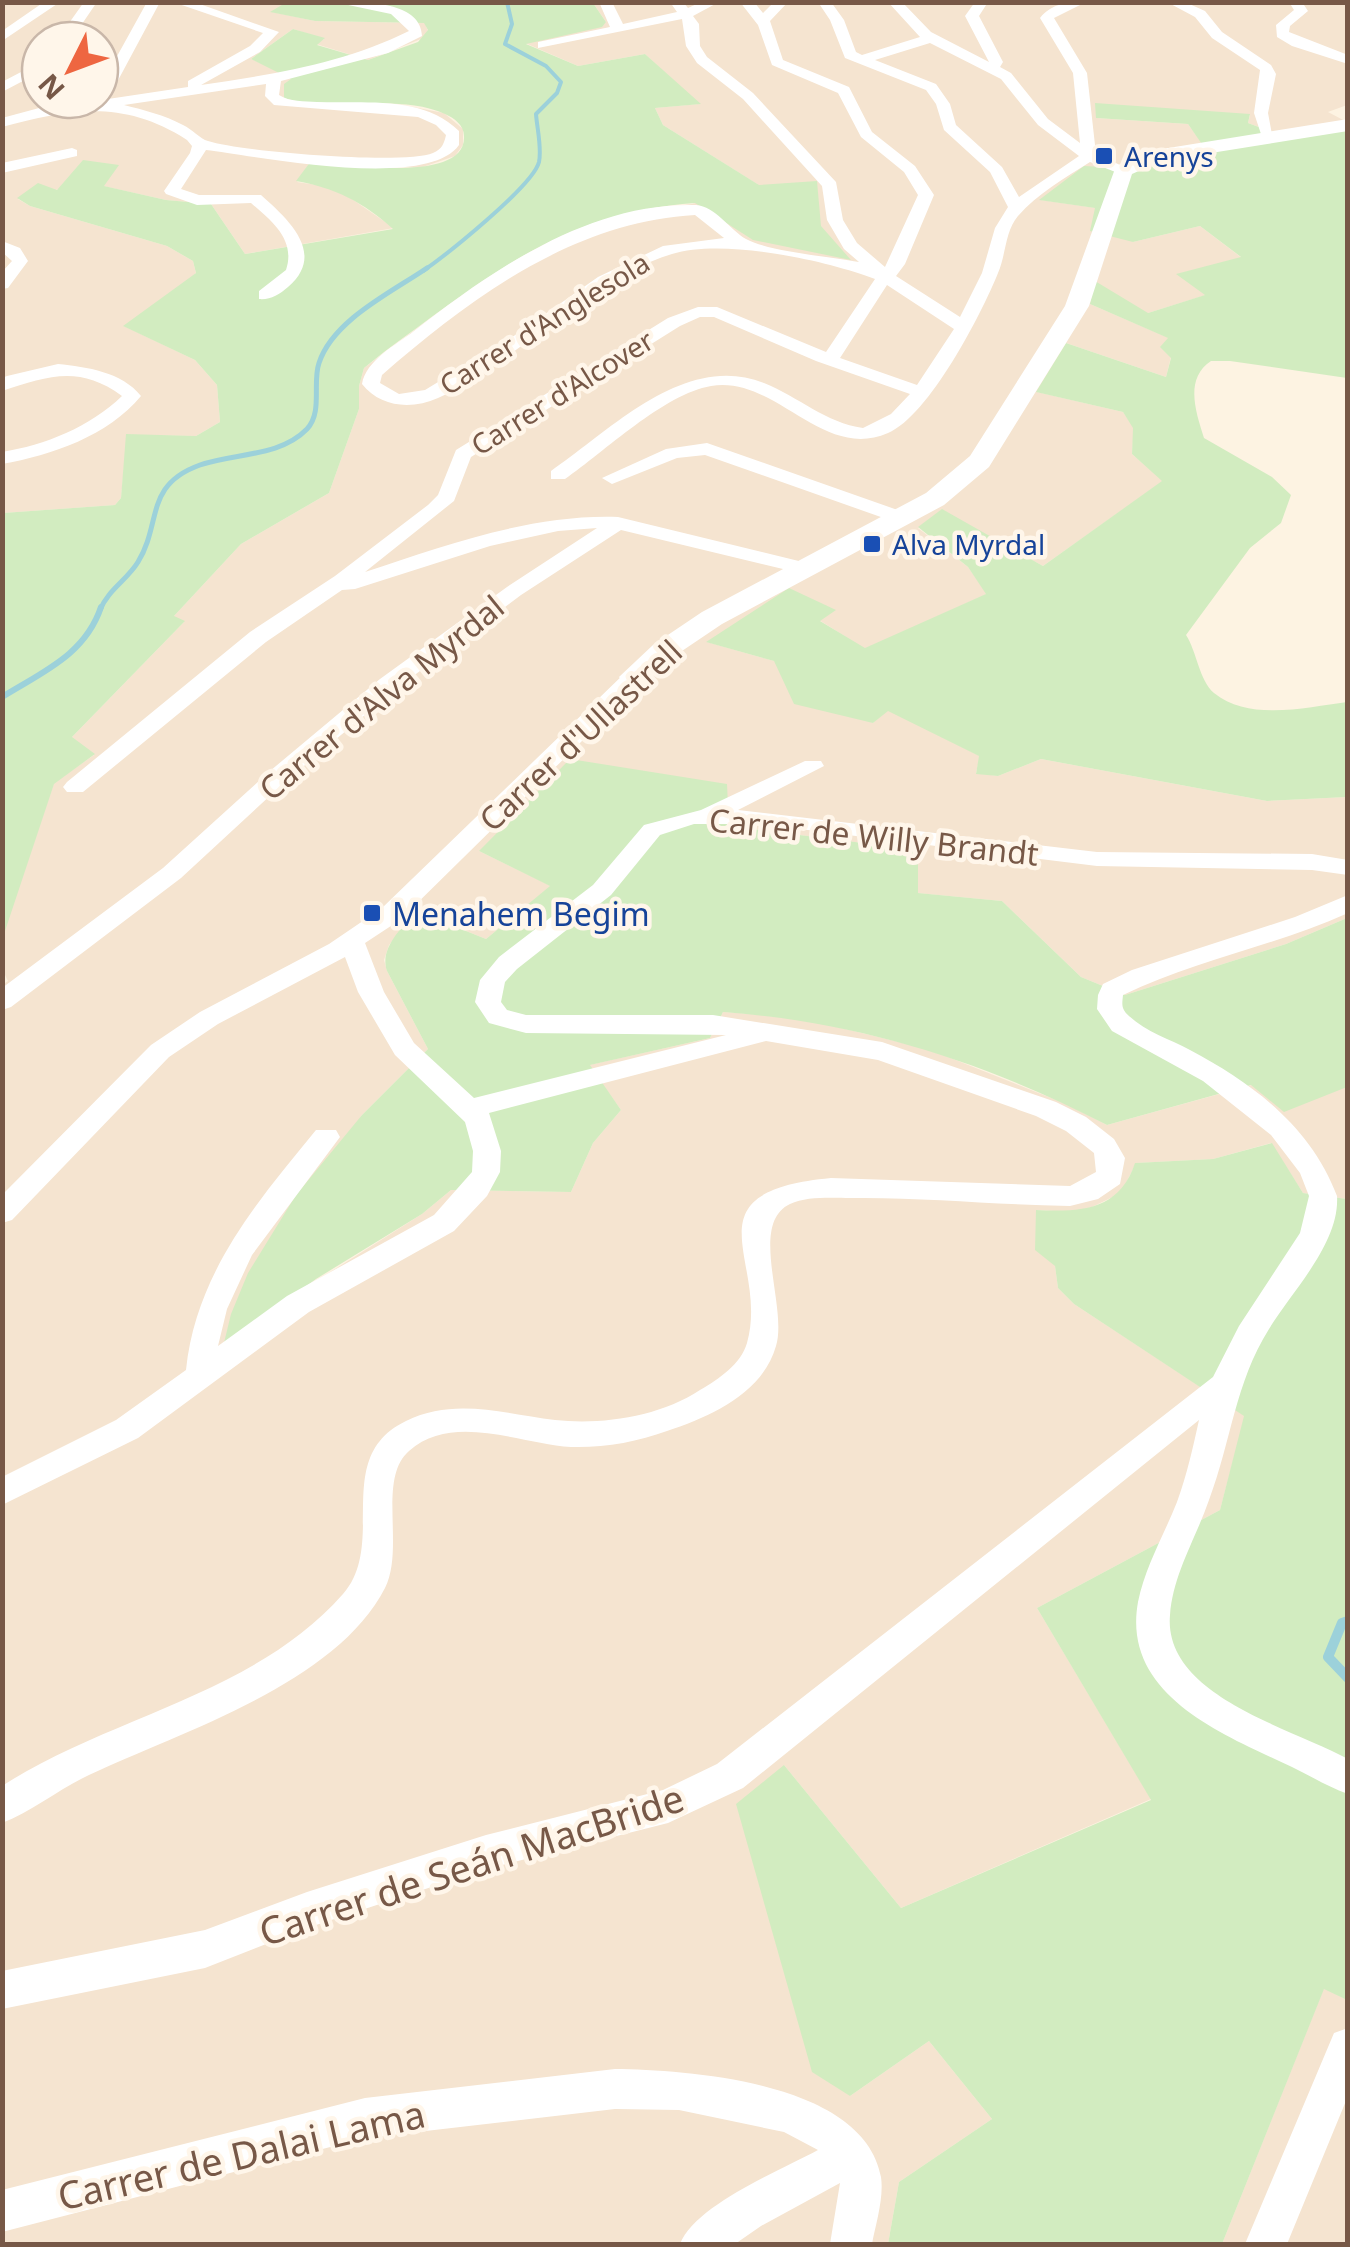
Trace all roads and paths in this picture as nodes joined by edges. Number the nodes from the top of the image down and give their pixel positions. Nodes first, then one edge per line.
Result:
1 (54, 2) edge
2 (154, 2) edge
3 (179, 2) edge
4 (340, 2) edge
5 (605, 2) edge
6 (713, 2) edge
7 (746, 2) edge
8 (782, 2) edge
9 (824, 2) edge
10 (894, 2) edge
11 (982, 2) edge
12 (1080, 2) edge
13 (1173, 2) edge
14 (1295, 2) edge
15 (681, 8) edge
16 (763, 20) junction
17 (619, 30) junction
18 (2, 37) edge
19 (931, 38) junction
20 (542, 44) dead end
21 (861, 60) junction
22 (1348, 60) edge
23 (120, 63) edge
24 (993, 67) junction
25 (274, 78) junction
26 (180, 91) junction
27 (120, 101) edge
28 (120, 111) edge
29 (1348, 125) edge
30 (1268, 137) junction
31 (200, 146) junction
32 (72, 153) dead end
33 (1089, 156) junction
34 (2, 168) edge
35 (1123, 170) junction
36 (1016, 209) junction
37 (742, 243) junction
38 (2, 246) edge
39 (886, 278) junction
40 (2, 284) edge
41 (265, 294) dead end
42 (963, 327) junction
43 (830, 360) junction
44 (2, 386) edge
45 (920, 392) junction
46 (2, 458) edge
47 (558, 476) dead end
48 (612, 478) dead end
49 (902, 518) junction
50 (618, 523) junction
51 (804, 568) junction
52 (318, 596) junction
53 (634, 677) joint
54 (813, 766) dead end
55 (75, 787) dead end
56 (706, 816) junction
57 (1348, 868) edge
58 (1348, 903) edge
59 (352, 941) junction
60 (2, 1001) edge
61 (776, 1033) junction
62 (470, 1110) junction
63 (326, 1137) dead end
64 (2, 1213) edge
65 (200, 1378) junction
66 (1226, 1384) junction
67 (2, 1492) edge
68 (1348, 1778) edge
69 (2, 1806) edge
70 (2, 1990) edge
71 (1348, 2047) edge
72 (851, 2154) junction
73 (2, 2211) edge
74 (701, 2244) edge
75 (851, 2244) edge
76 (1266, 2244) edge

1 - 18 street
2 - 23 street
3 - 26 street
4 - 25 street
5 - 17 street
6 - 15 street
7 - 16 street
8 - 16 street
9 - 21 street
10 - 19 street
11 - 24 street
12 - 33 street
13 - 30 street
14 - 22 street
15 - 17 street
15 - 39 street
16 - 39 street
17 - 20 street
19 - 21 street
19 - 24 street
21 - 36 street
24 - 33 street
25 - 26 street
25 - 31 street
26 - 27 street
28 - 31 street
29 - 30 street
30 - 35 street
31 - 41 street
32 - 34 street
33 - 35 street
33 - 36 street
35 - 49 street, Carrer d'Ullastrell
36 - 42 street
37 - 37 street, Carrer d'Anglesola
37 - 39 street, Carrer d'Anglesola
38 - 40 street
39 - 42 street
39 - 43 street
42 - 45 street
43 - 45 street, Carrer d'Alcover
43 - 52 street, Carrer d'Alcover
44 - 46 street
45 - 47 street
48 - 49 street
49 - 51 street, Carrer d'Ullastrell
50 - 51 street
50 - 52 street
50 - 60 street, Carrer d'Alva Myrdal
51 - 53 street, Carrer d'Ullastrell
52 - 55 street, Carrer d'Alcover
53 - 59 street, Carrer d'Ullastrell
54 - 56 street
56 - 57 street, Carrer de Willy Brandt
56 - 61 street, Carrer de Willy Brandt
58 - 66 street
59 - 62 street
59 - 64 street, Carrer d'Ullastrell
61 - 62 street
61 - 69 street, Carrer de Willy Brandt
62 - 65 street
63 - 65 street
65 - 67 street
66 - 68 street
66 - 70 street, Carrer de Seán MacBride
71 - 76 street
72 - 73 street, Carrer de Dalai Lama
72 - 74 street
72 - 75 street

